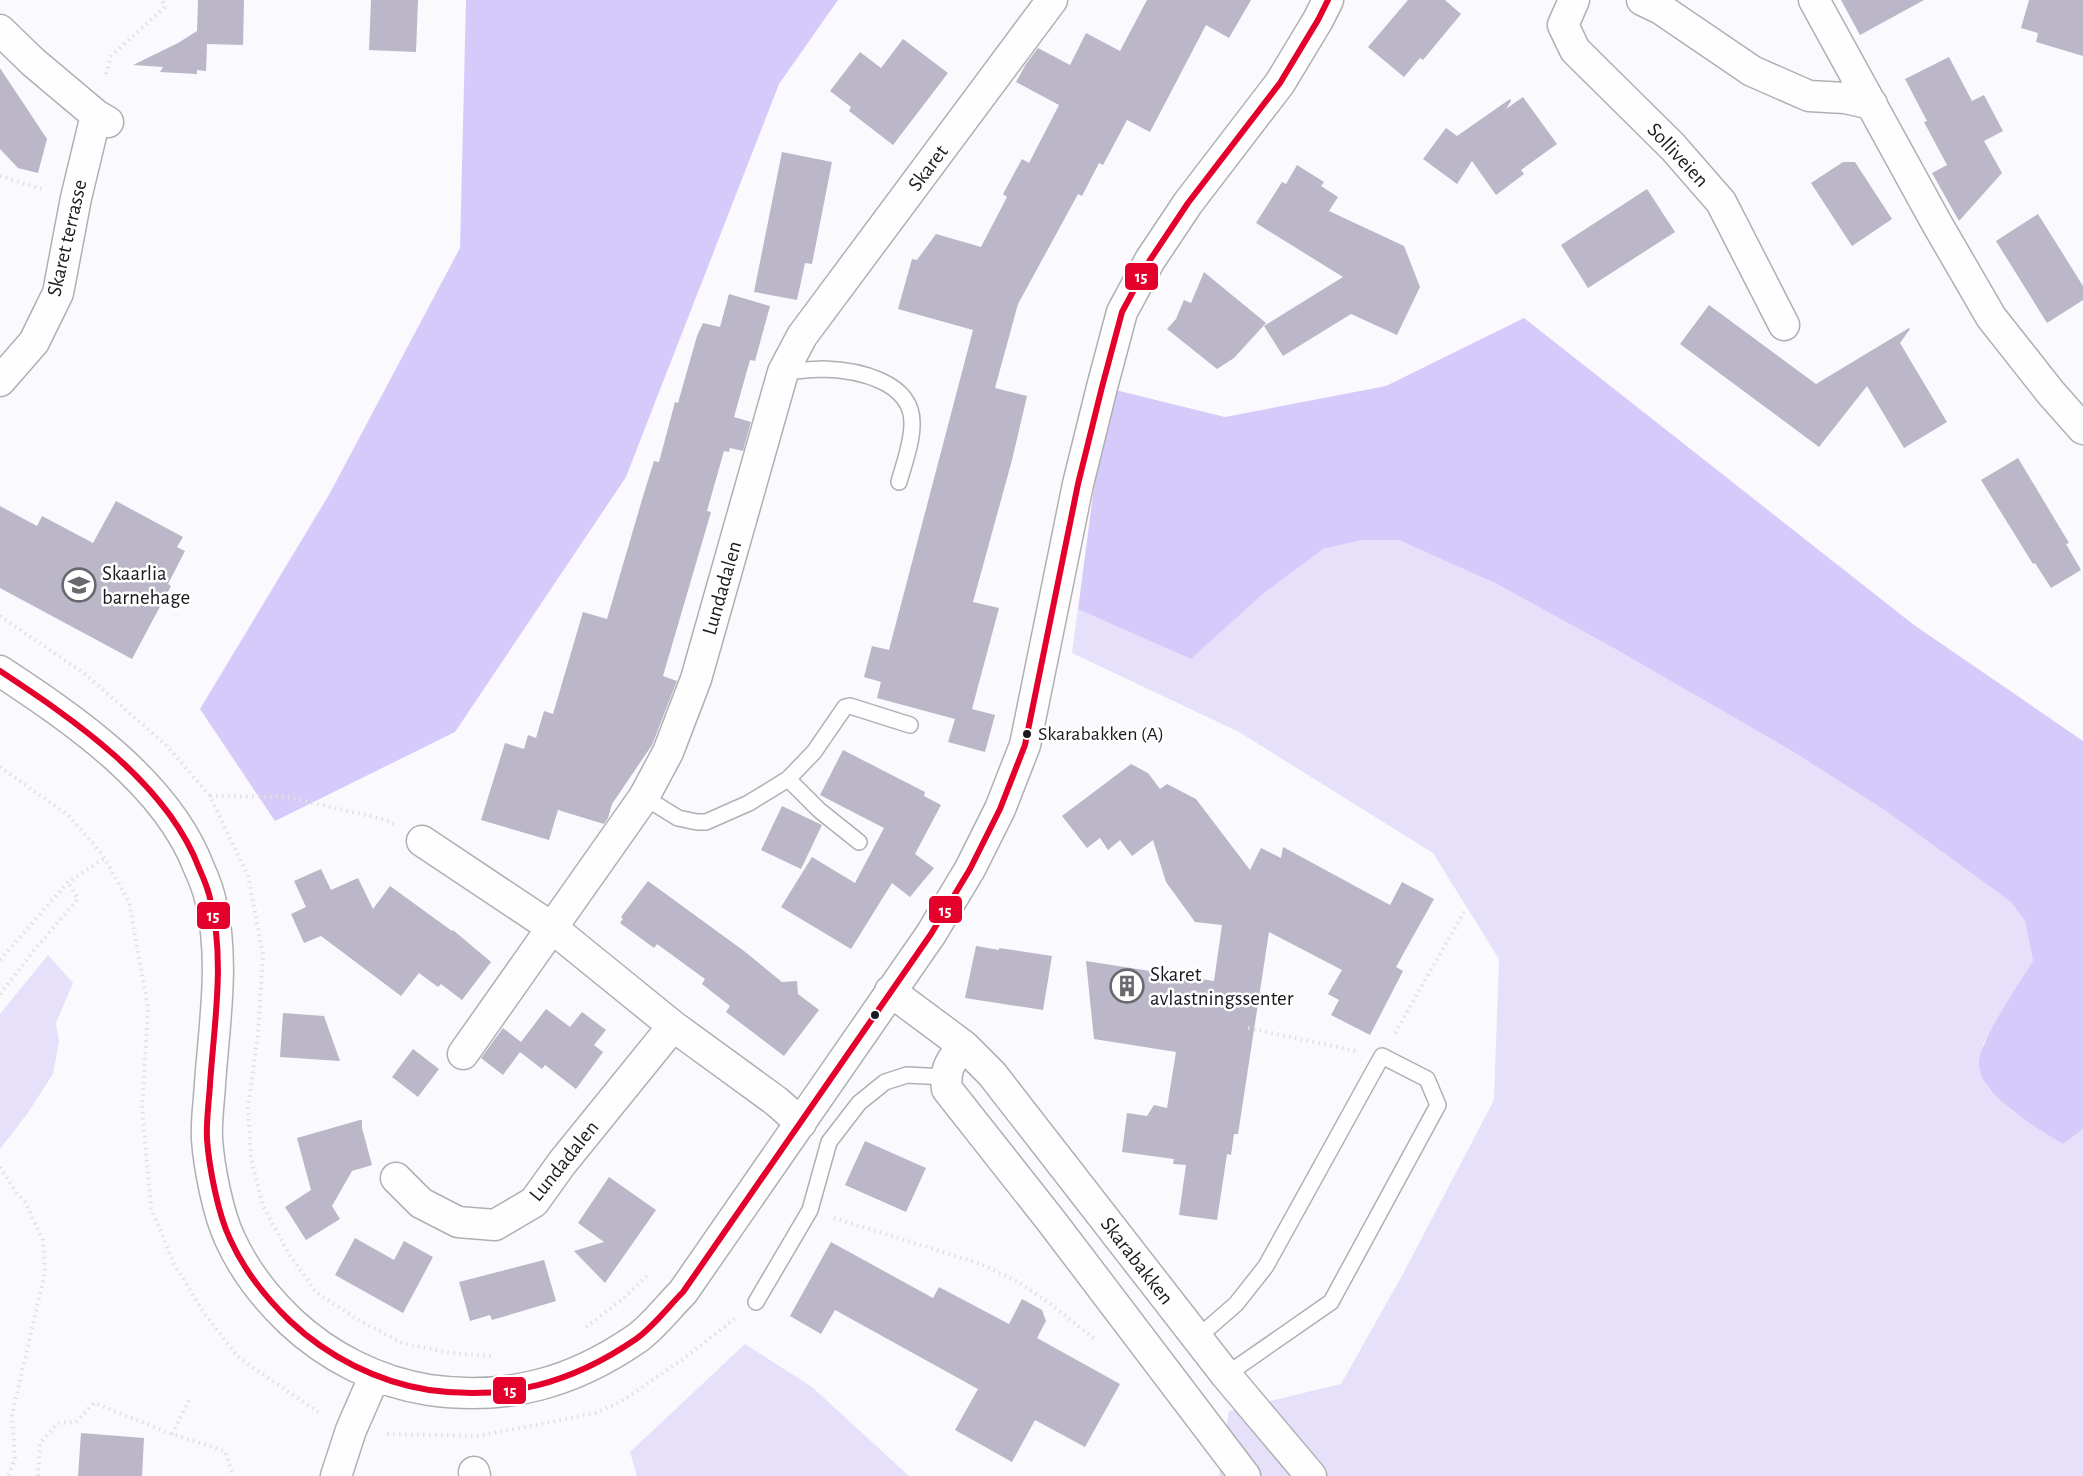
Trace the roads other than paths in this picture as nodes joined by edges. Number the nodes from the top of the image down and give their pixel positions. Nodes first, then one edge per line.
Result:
1 (1052, 0) edge
2 (1328, 0) edge
3 (1574, 0) edge
4 (1642, 0) edge
5 (1815, 0) edge
6 (0, 30) edge
7 (1872, 104) junction
8 (1784, 325) dead end
9 (802, 336) joint
10 (783, 372) junction
11 (0, 381) edge
12 (2083, 429) edge
13 (899, 482) dead end
14 (0, 671) edge
15 (910, 725) dead end
16 (788, 779) junction
17 (644, 797) junction
18 (422, 841) road end
19 (859, 842) dead end
20 (551, 927) junction
21 (890, 991) junction
22 (673, 1026) junction
23 (964, 1046) junction
24 (463, 1054) dead end
25 (945, 1077) junction
26 (801, 1123) junction
27 (396, 1178) dead end
28 (756, 1302) road end
29 (1197, 1338) junction
30 (1226, 1375) junction
31 (375, 1376) junction
32 (336, 1476) edge
33 (1245, 1476) edge
34 (1311, 1476) edge

1 - 9 street, Skaret
2 - 21 street
3 - 8 street, Solliveien
4 - 7 street
5 - 7 street
6 - 11 street, Skaret terrasse
7 - 12 street
9 - 10 street, Lundadalen
10 - 13 lane
10 - 17 street, Lundadalen
14 - 31 street
15 - 16 lane
16 - 17 lane
16 - 19 lane
17 - 20 street, Lundadalen
18 - 20 street
20 - 22 street
20 - 24 street, Lundadalen
21 - 23 street, Skarabakken
21 - 26 street
22 - 26 street
22 - 27 street, Lundadalen
23 - 25 street
23 - 29 street, Skarabakken
25 - 28 lane
25 - 33 street, Skarabakken
26 - 31 street
29 - 30 street, Skarabakken
29 - 30 lane
30 - 34 street, Skarabakken
31 - 32 street

